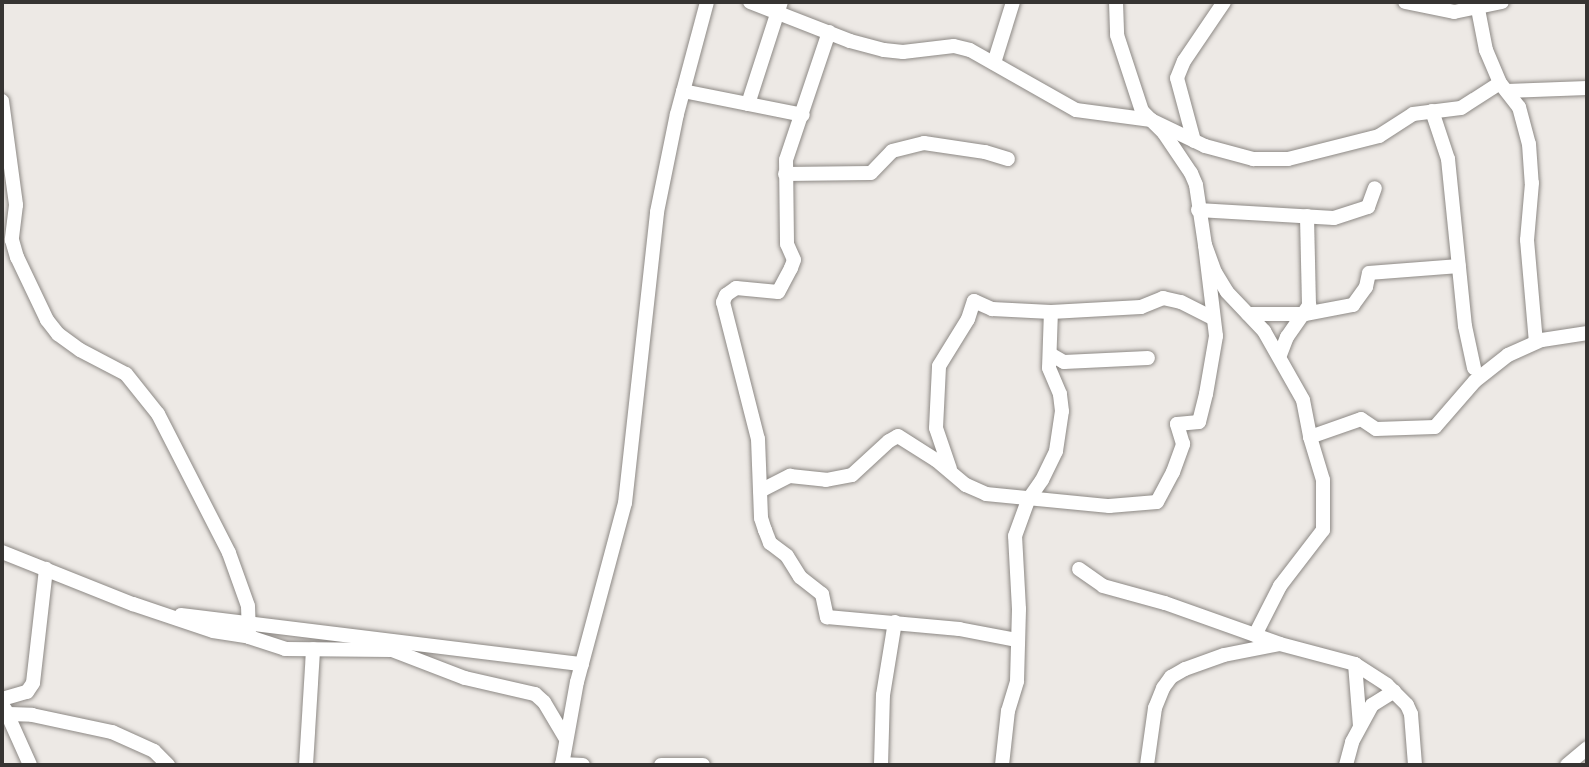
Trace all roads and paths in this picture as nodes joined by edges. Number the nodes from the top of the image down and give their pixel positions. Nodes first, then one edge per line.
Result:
1 (707, 2) edge
2 (750, 2) edge
3 (1013, 2) edge
4 (1116, 2) edge
5 (1224, 2) edge
6 (1405, 2) edge
7 (1502, 2) edge
8 (779, 7) edge
9 (1478, 9) junction
10 (829, 32) junction
11 (994, 64) junction
12 (1503, 87) junction
13 (1587, 88) edge
14 (683, 91) junction
15 (2, 101) edge
16 (748, 104) junction
17 (1432, 111) junction
18 (803, 115) junction
19 (1151, 120) junction
20 (1194, 141) junction
21 (1008, 159) dead end
22 (785, 174) junction
23 (1375, 188) dead end
24 (1198, 210) junction
25 (1307, 216) junction
26 (1205, 245) junction
27 (1459, 266) junction
28 (1051, 312) junction
29 (1305, 313) junction
30 (1248, 314) junction
31 (1213, 318) junction
32 (1587, 333) edge
33 (1536, 342) junction
34 (1049, 354) junction
35 (1280, 355) dead end
36 (1148, 358) dead end
37 (1474, 368) dead end
38 (1310, 437) junction
39 (952, 473) junction
40 (760, 491) junction
41 (1028, 500) junction
42 (2, 552) edge
43 (46, 569) junction
44 (1079, 569) dead end
45 (895, 622) junction
46 (249, 629) junction
47 (1255, 635) junction
48 (1016, 640) junction
49 (1280, 644) junction
50 (313, 649) junction
51 (582, 664) junction
52 (1356, 664) junction
53 (1394, 691) junction
54 (2, 699) edge
55 (5, 709) edge
56 (1360, 726) junction
57 (566, 739) junction
58 (1587, 748) edge
59 (30, 765) edge
60 (168, 765) edge
61 (306, 765) edge
62 (562, 765) edge
63 (583, 765) edge
64 (662, 765) edge
65 (703, 765) edge
66 (881, 765) edge
67 (1002, 765) edge
68 (1147, 765) edge
69 (1346, 765) edge
70 (1415, 765) edge
71 (1567, 765) edge

1 - 14 street
2 - 8 street
3 - 11 street
4 - 19 street
5 - 20 street
6 - 9 street
7 - 9 street
8 - 10 street
8 - 16 street
9 - 12 street
10 - 11 street
10 - 18 street
11 - 19 street
12 - 13 street
12 - 17 street
12 - 33 street
14 - 16 street
14 - 51 street
15 - 46 street
16 - 18 street
17 - 20 street
17 - 27 street
18 - 22 street
19 - 20 street
19 - 24 street
21 - 22 street
22 - 40 street
23 - 25 street
24 - 25 street
24 - 26 street
25 - 29 street
26 - 30 street
26 - 31 street
27 - 29 street
27 - 37 street
28 - 31 street
28 - 34 street
28 - 39 street
29 - 30 street
29 - 35 street
30 - 38 street
31 - 41 street
32 - 33 street
33 - 38 street
34 - 36 street
34 - 41 street
38 - 47 street
39 - 40 street
39 - 41 street
40 - 45 street
41 - 48 street
42 - 43 street
43 - 46 street
43 - 54 street
44 - 47 street
45 - 48 street
45 - 66 street
46 - 50 street
46 - 51 street
47 - 49 street
48 - 67 street
49 - 52 street
49 - 68 street
50 - 57 street
50 - 61 street
51 - 57 street
52 - 53 street
52 - 56 street
53 - 56 street
53 - 70 street
55 - 59 street
55 - 60 street
56 - 69 street
57 - 62 street
58 - 71 street
62 - 63 street
64 - 65 street

